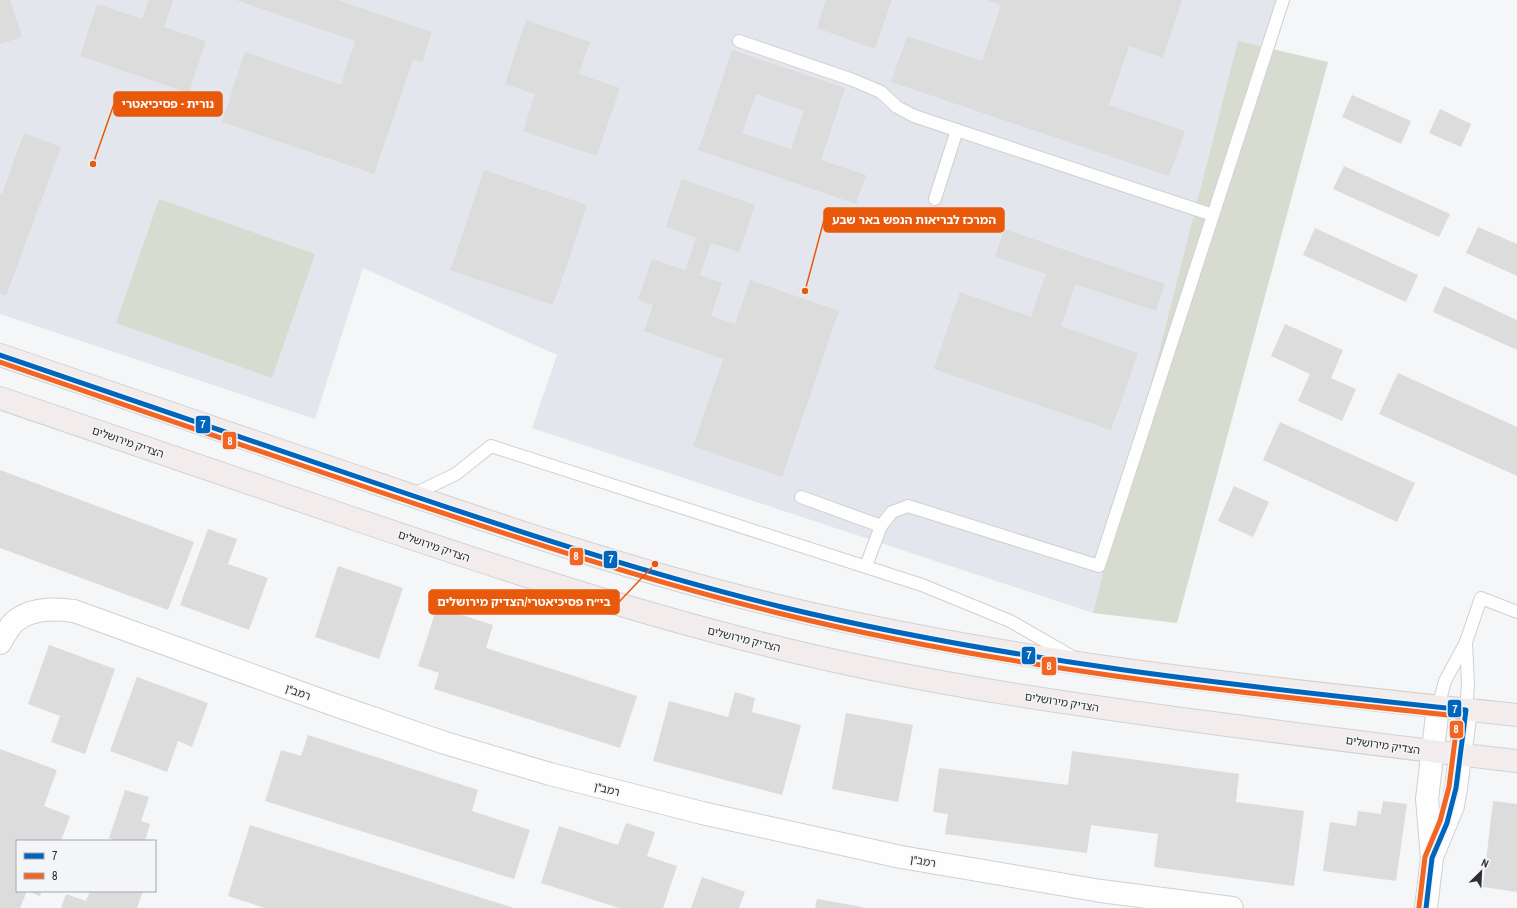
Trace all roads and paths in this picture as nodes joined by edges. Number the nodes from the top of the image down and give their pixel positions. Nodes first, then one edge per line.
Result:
1 (1283, 0) edge
2 (739, 41) dead end
3 (957, 130) junction
4 (935, 199) dead end
5 (1213, 215) junction
6 (0, 355) edge
7 (0, 398) edge
8 (411, 495) junction
9 (801, 497) dead end
10 (881, 526) junction
11 (866, 566) junction
12 (1517, 612) edge
13 (2, 634) edge
14 (1466, 642) junction
15 (1085, 665) junction
16 (1438, 707) junction
17 (1466, 710) junction
18 (1517, 715) edge
19 (1432, 752) junction
20 (1461, 754) junction
21 (1517, 761) edge
22 (1432, 858) junction
23 (1170, 904) edge
24 (1232, 908) edge
25 (1426, 908) edge

1 - 5 lane
2 - 3 lane
3 - 4 lane
3 - 5 lane
5 - 10 lane
6 - 8 main road
7 - 19 main road, הצדיק מירושלים
8 - 11 lane
8 - 15 main road
9 - 10 lane
10 - 11 lane
11 - 15 lane
12 - 14 lane
13 - 23 street, רמב"ן
14 - 16 lane
14 - 17 lane
15 - 16 main road
16 - 17 main road
16 - 19 street
17 - 18 main road
17 - 20 street
19 - 20 main road, הצדיק מירושלים
19 - 22 street
20 - 21 main road, הצדיק מירושלים
20 - 22 street
22 - 25 street
23 - 24 street, רמב"ן

